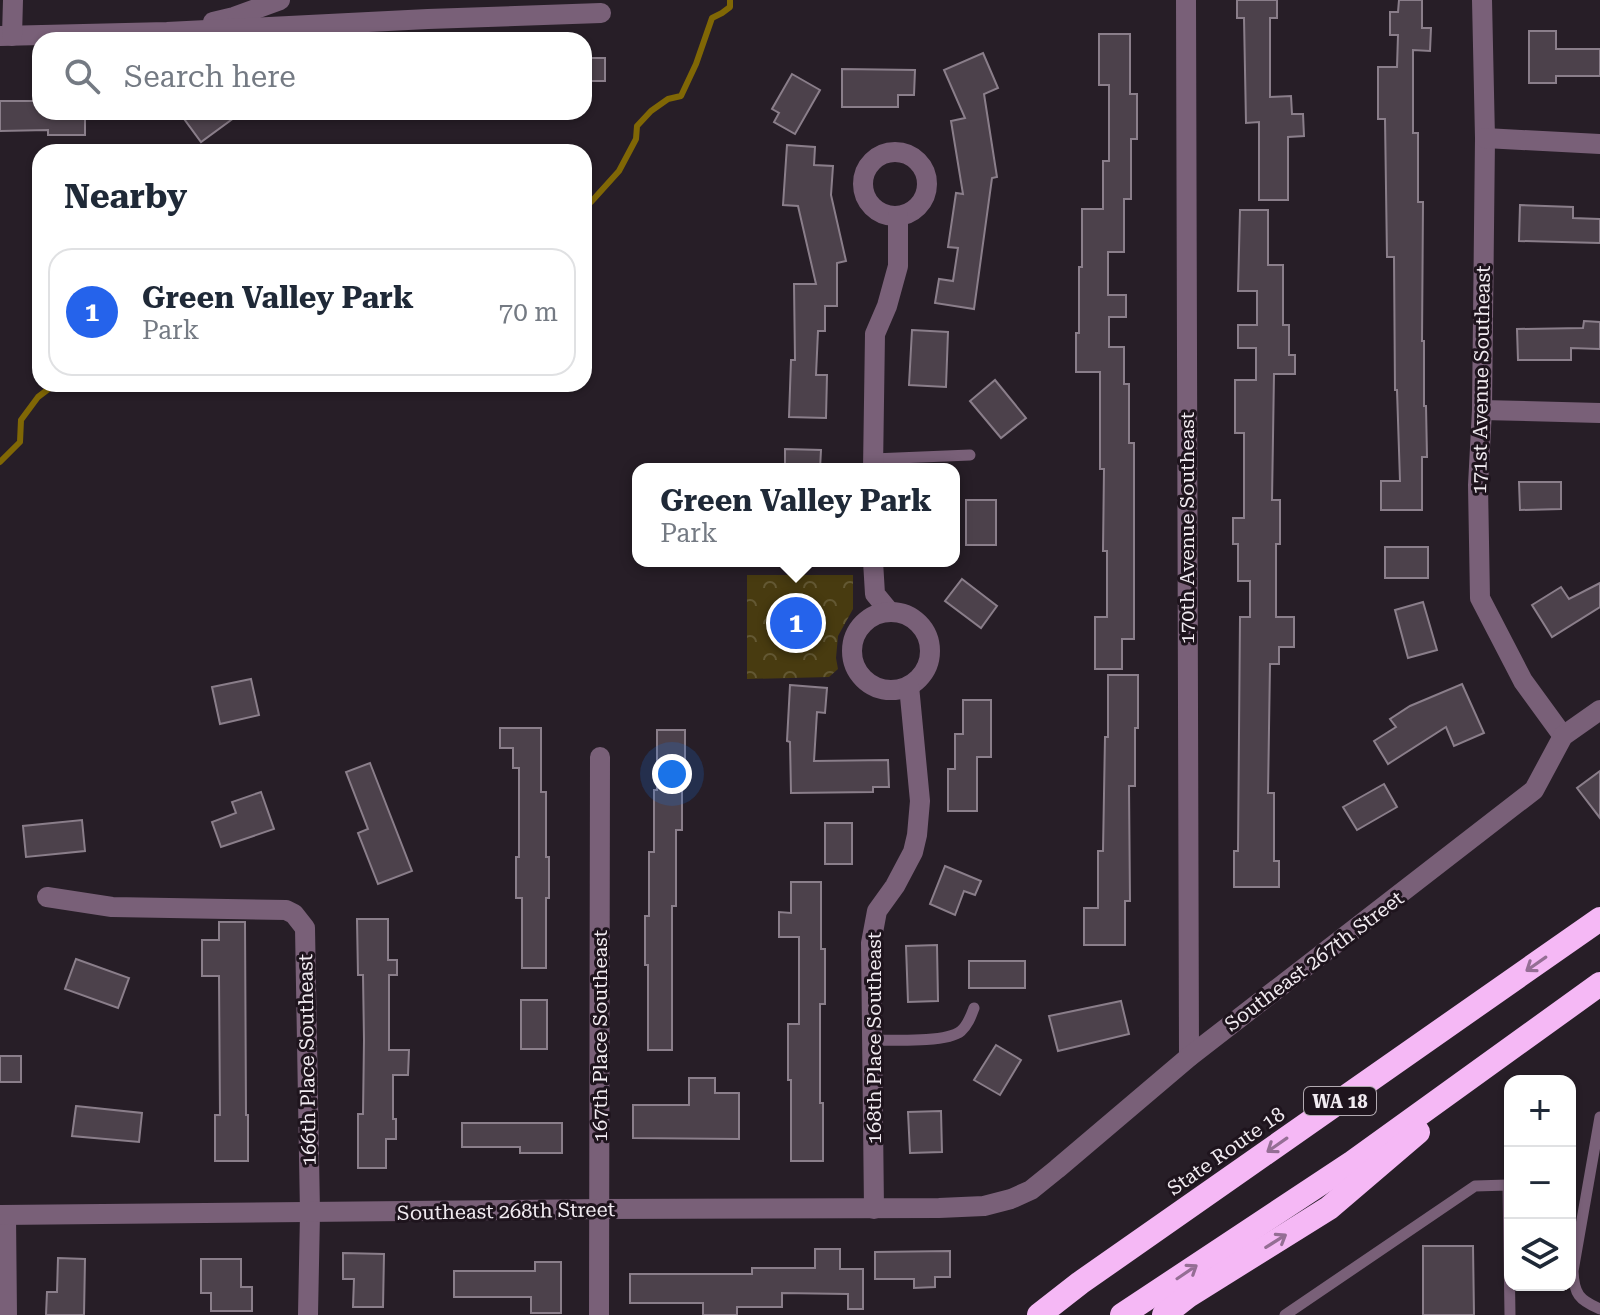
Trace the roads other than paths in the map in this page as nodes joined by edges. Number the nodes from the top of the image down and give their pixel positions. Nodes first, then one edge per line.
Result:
1 (13, 0) edge
2 (280, 0) edge
3 (1186, 0) edge
4 (1482, 0) edge
5 (601, 13) dead end
6 (167, 32) joint
7 (32, 35) edge
8 (6, 36) edge
9 (1485, 138) junction
10 (1600, 144) edge
11 (898, 216) dead end
12 (1482, 410) junction
13 (1600, 413) edge
14 (970, 455) dead end
15 (873, 463) edge
16 (884, 463) edge
17 (873, 567) edge
18 (889, 611) junction
19 (909, 686) junction
20 (1600, 710) edge
21 (1563, 736) junction
22 (600, 757) dead end
23 (47, 897) dead end
24 (1600, 919) edge
25 (1600, 984) edge
26 (974, 1008) dead end
27 (1563, 1010) junction
28 (872, 1040) junction
29 (1189, 1057) junction
30 (1600, 1117) edge
31 (1011, 1199) joint
32 (600, 1209) junction
33 (874, 1209) junction
34 (310, 1213) junction
35 (3, 1215) edge
36 (1080, 1283) junction
37 (1600, 1309) edge
38 (7, 1315) edge
39 (308, 1315) edge
40 (599, 1315) edge
41 (1031, 1315) edge
42 (1039, 1315) edge
43 (1122, 1315) edge
44 (1164, 1315) edge
45 (1285, 1315) edge
46 (1510, 1315) edge

1 - 8 street
2 - 6 street
3 - 29 street, 170th Avenue Southeast
4 - 9 street, 171st Avenue Southeast
5 - 6 street
7 - 8 street
9 - 10 street
9 - 12 street, 171st Avenue Southeast
11 - 15 street
12 - 13 street
12 - 21 street, 171st Avenue Southeast
14 - 16 lane
17 - 18 street
18 - 19 street
18 - 19 street
19 - 28 street, 168th Place Southeast
20 - 21 street, Southeast 267th Street
21 - 29 street, Southeast 267th Street
22 - 32 street, 167th Place Southeast
23 - 34 street, 166th Place Southeast
24 -> 36 highway, State Route 18 / WA 18
25 - 27 highway, WA 18
26 - 28 lane
43 -> 27 highway, WA 18
44 -> 27 highway
28 - 33 street, 168th Place Southeast
29 - 31 street, Southeast 267th Street
30 - 37 lane
31 - 33 street, Southeast 268th Street
32 - 33 street, Southeast 268th Street
32 - 34 street, Southeast 268th Street
32 - 40 street, 167th Place Southeast
34 - 35 street, Southeast 268th Street
34 - 39 street, 166th Place Southeast
35 - 38 street
36 - 41 highway
36 - 42 highway, State Route 18 / WA 18
45 - 46 lane

